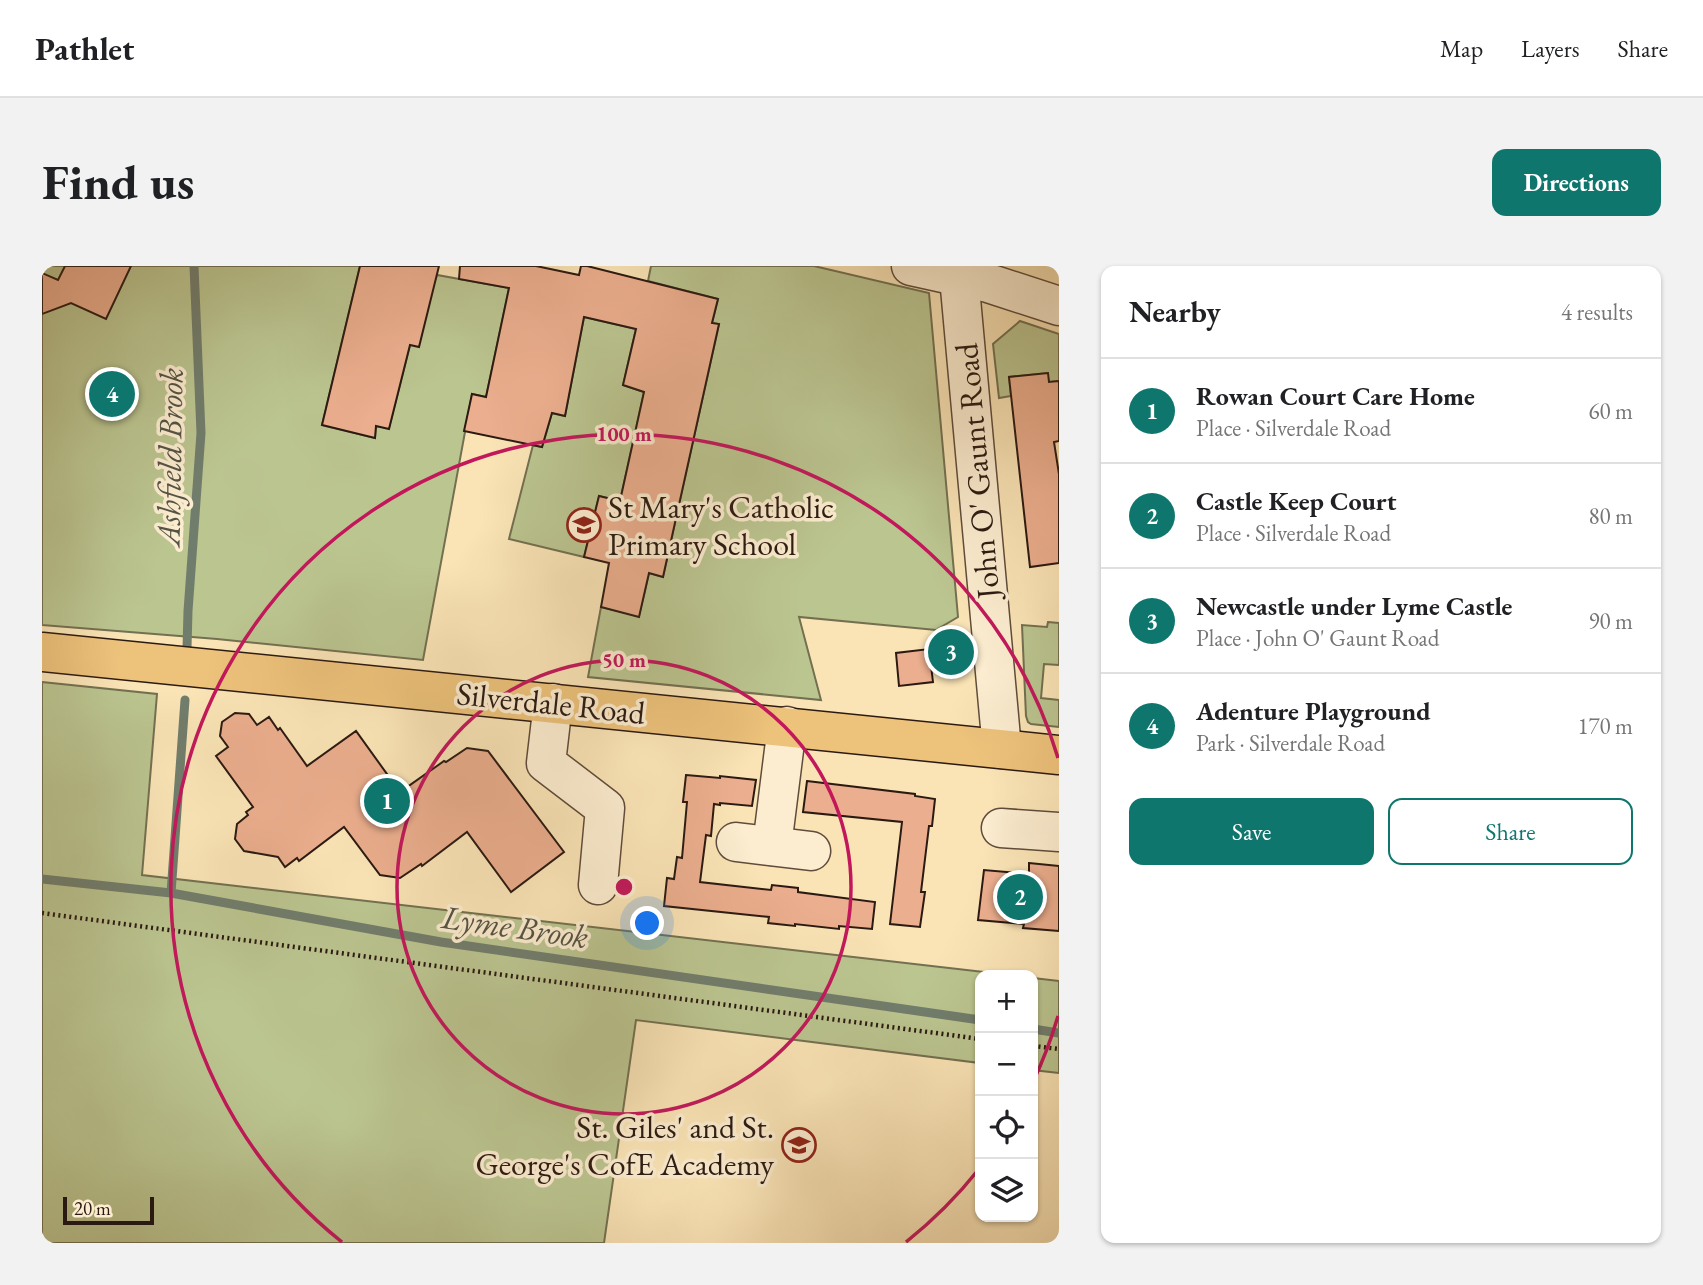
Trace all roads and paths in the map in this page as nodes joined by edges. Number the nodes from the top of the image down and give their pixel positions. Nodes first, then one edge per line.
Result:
1 (911, 266) edge
2 (959, 271) edge
3 (1059, 306) edge
4 (42, 652) edge
5 (552, 703) junction
6 (787, 726) junction
7 (1002, 748) junction
8 (1059, 755) edge
9 (1001, 828) dead end
10 (1059, 832) edge
11 (811, 851) dead end
12 (598, 885) dead end
13 (42, 913) edge
14 (975, 1038) edge
15 (1038, 1047) edge
16 (1059, 1049) edge

1 - 2 street
2 - 3 street
2 - 7 street, John O' Gaunt Road
4 - 5 main road, Silverdale Road
5 - 6 main road, Silverdale Road
5 - 12 street
6 - 7 main road, Silverdale Road
6 - 11 street
7 - 8 main road, Silverdale Road
9 - 10 street
13 - 14 path
15 - 16 path

